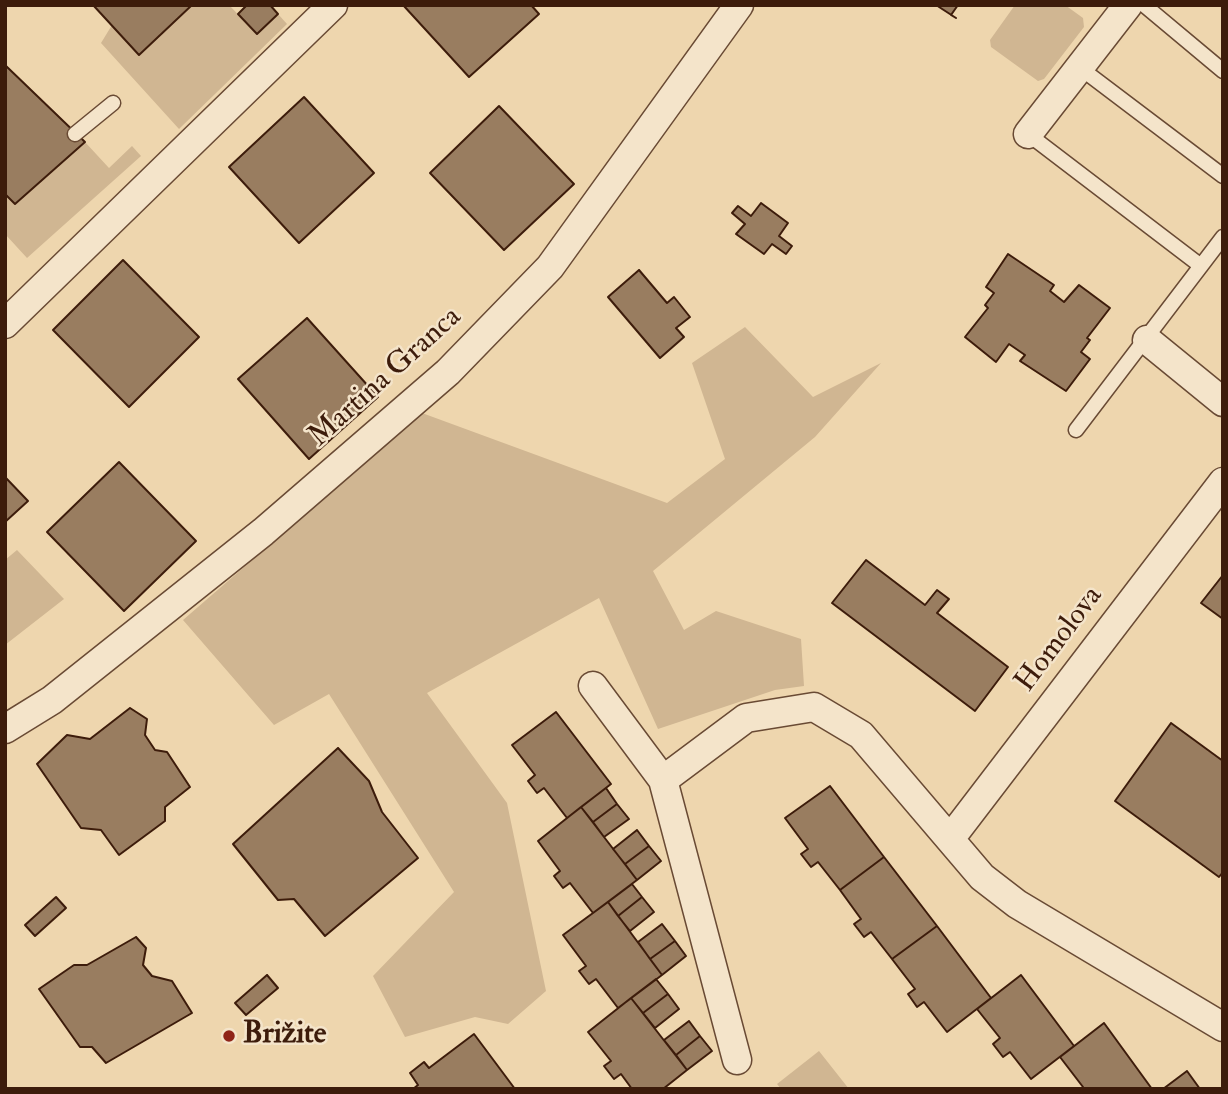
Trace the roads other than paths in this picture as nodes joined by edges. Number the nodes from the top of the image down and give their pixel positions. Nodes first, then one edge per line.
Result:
1 (333, 5) edge
2 (739, 5) edge
3 (1128, 5) edge
4 (1144, 5) edge
5 (1079, 67) junction
6 (1223, 71) edge
7 (113, 103) dead end
8 (75, 134) dead end
9 (1028, 134) joint
10 (1223, 176) edge
11 (1223, 237) edge
12 (1201, 266) junction
13 (5, 324) edge
14 (1146, 340) junction
15 (1223, 402) edge
16 (1076, 430) dead end
17 (1223, 482) edge
18 (593, 686) dead end
19 (5, 729) edge
20 (663, 780) junction
21 (950, 839) junction
22 (1223, 1027) edge
23 (737, 1060) dead end

1 - 13 street
2 - 19 street, Martina Granca
3 - 5 street
4 - 6 lane
5 - 9 street
5 - 10 lane
7 - 8 lane
9 - 12 lane
11 - 12 lane
12 - 14 lane
14 - 15 street
14 - 16 lane
17 - 21 street, Homolova
18 - 20 street
20 - 21 street
20 - 23 street
21 - 22 street

